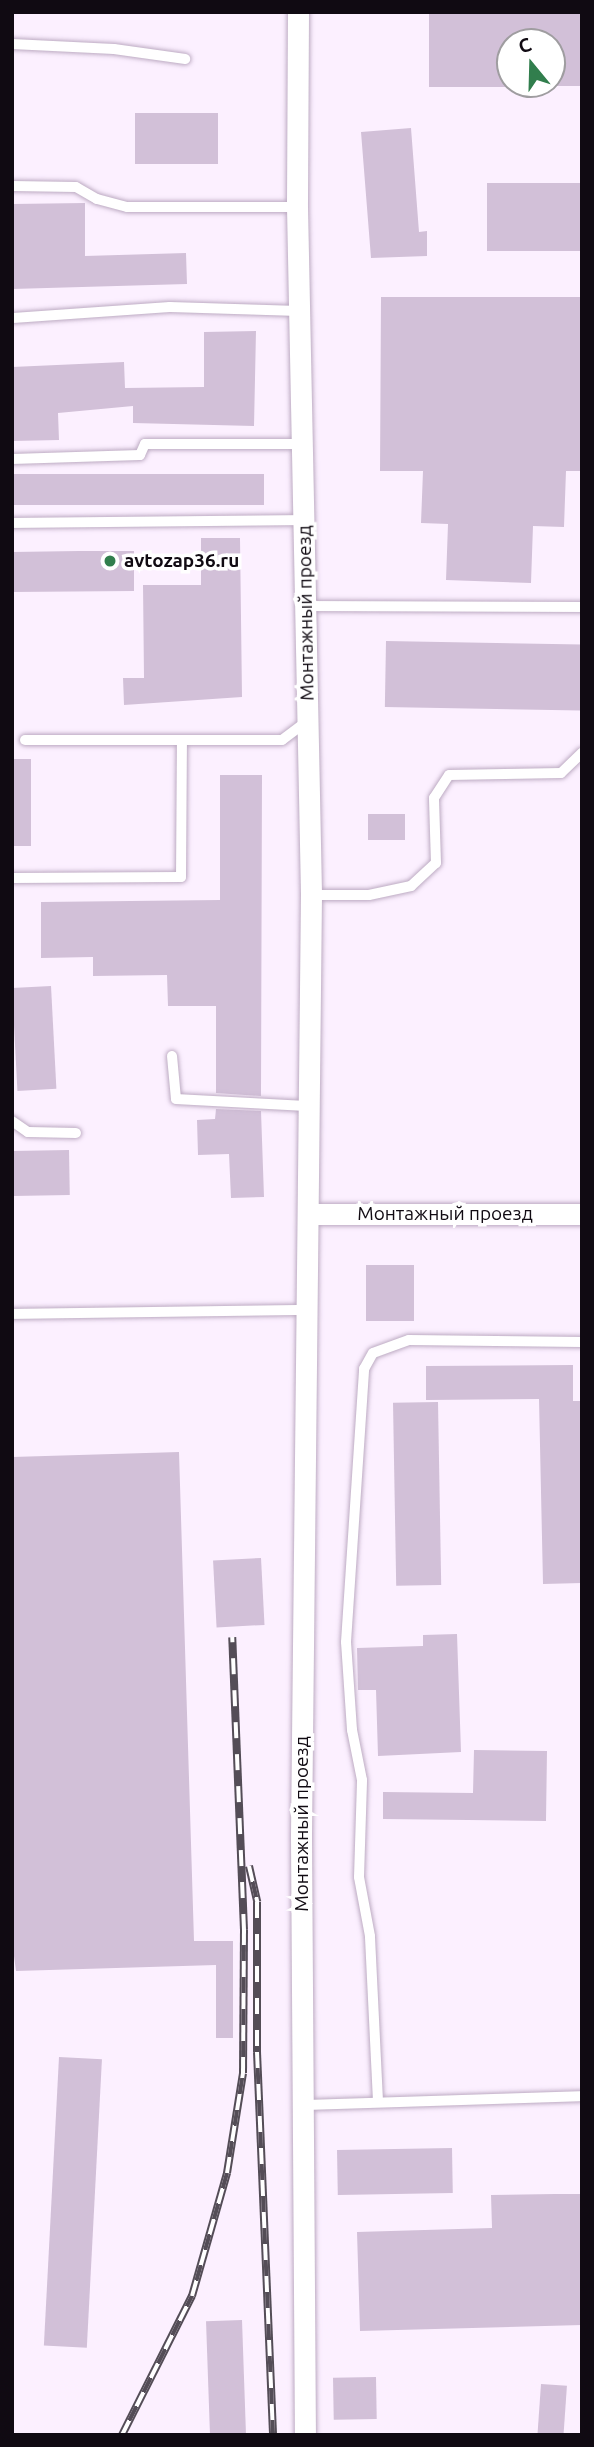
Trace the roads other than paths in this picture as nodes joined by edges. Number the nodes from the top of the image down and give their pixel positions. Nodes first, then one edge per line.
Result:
1 (298, 12) edge
2 (12, 44) edge
3 (185, 59) dead end
4 (12, 186) edge
5 (297, 207) junction
6 (299, 311) junction
7 (13, 318) edge
8 (302, 444) junction
9 (12, 458) edge
10 (304, 520) junction
11 (12, 523) edge
12 (306, 606) junction
13 (582, 607) edge
14 (308, 721) junction
15 (25, 740) dead end
16 (182, 740) junction
17 (582, 753) edge
18 (12, 878) edge
19 (311, 895) junction
20 (172, 1056) dead end
21 (306, 1106) junction
22 (12, 1121) edge
23 (76, 1133) dead end
24 (309, 1214) junction
25 (582, 1214) edge
26 (310, 1310) junction
27 (12, 1314) edge
28 (582, 1342) edge
29 (582, 2096) edge
30 (378, 2101) junction
31 (303, 2105) junction
32 (305, 2435) edge

1 - 5 street, Монтажный проезд
2 - 3 lane
4 - 5 lane
5 - 6 street, Монтажный проезд
6 - 7 lane
6 - 8 street, Монтажный проезд
8 - 9 lane
8 - 10 street, Монтажный проезд
10 - 11 lane
10 - 12 street, Монтажный проезд
12 - 13 lane
12 - 14 street, Монтажный проезд
14 - 16 lane
14 - 19 street, Монтажный проезд
15 - 16 lane
16 - 18 lane
17 - 19 lane
19 - 21 street, Монтажный проезд
20 - 21 lane
21 - 24 street, Монтажный проезд
22 - 23 lane
24 - 25 street, Монтажный проезд
24 - 26 street, Монтажный проезд
26 - 27 lane
26 - 31 street, Монтажный проезд
28 - 30 lane
29 - 30 lane
30 - 31 lane
31 - 32 street, Монтажный проезд

